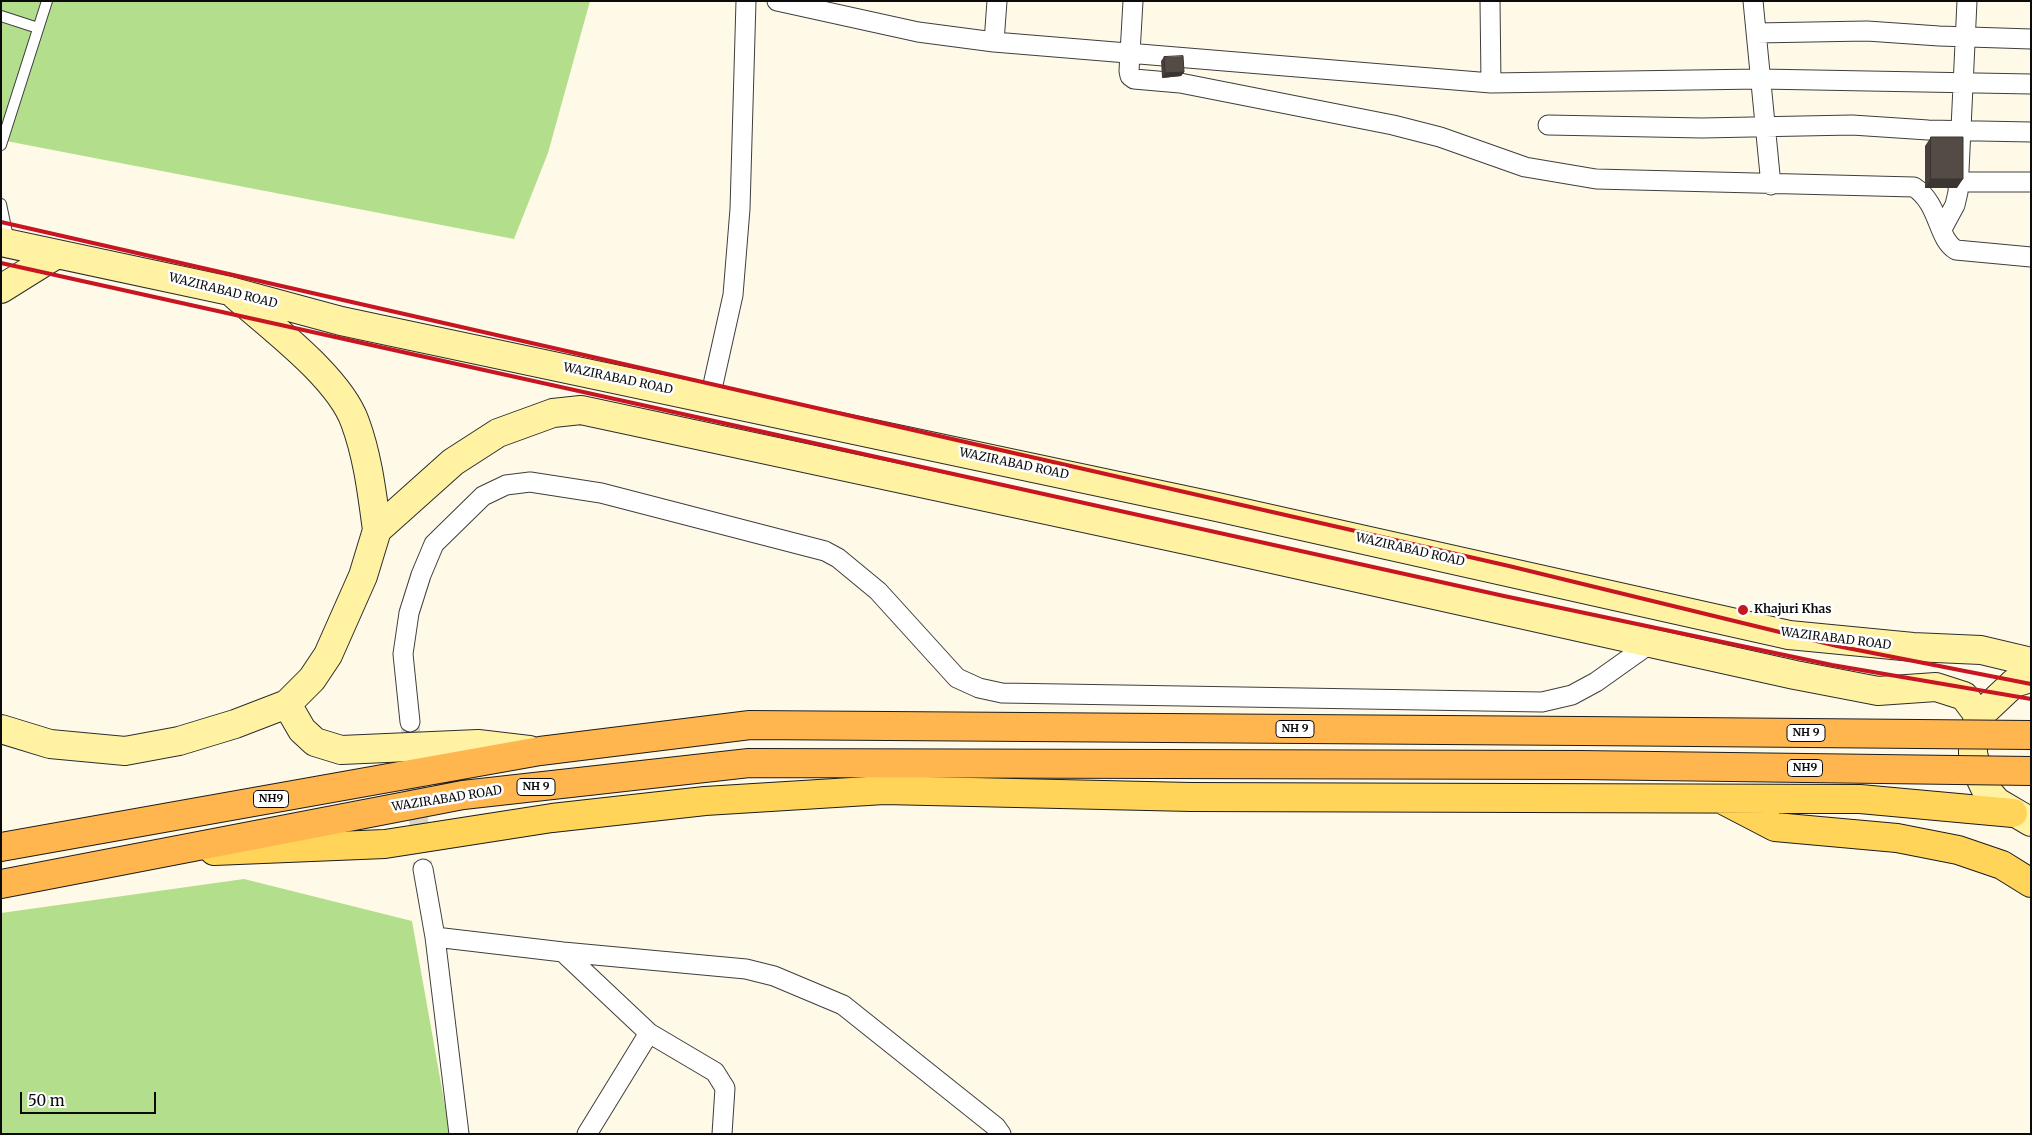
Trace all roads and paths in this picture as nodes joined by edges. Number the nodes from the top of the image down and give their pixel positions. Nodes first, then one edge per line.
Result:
1 (46, 1) edge
2 (746, 1) edge
3 (777, 1) edge
4 (997, 1) edge
5 (1132, 1) edge
6 (1490, 1) edge
7 (1753, 1) edge
8 (1967, 1) edge
9 (1, 16) edge
10 (38, 28) junction
11 (1756, 33) junction
12 (1966, 37) junction
13 (2031, 39) edge
14 (994, 42) junction
15 (1131, 52) junction
16 (1760, 79) junction
17 (1491, 83) junction
18 (1964, 83) junction
19 (2031, 84) edge
20 (1548, 125) dead end
21 (1767, 128) junction
22 (1961, 131) junction
23 (2031, 132) edge
24 (1, 145) edge
25 (1959, 182) junction
26 (2031, 182) edge
27 (1771, 184) junction
28 (1, 204) edge
29 (1942, 229) junction
30 (5, 242) edge
31 (57, 254) junction
32 (2031, 257) edge
33 (1, 289) edge
34 (230, 291) junction
35 (710, 398) junction
36 (377, 530) junction
37 (1650, 643) junction
38 (2031, 662) edge
39 (2031, 678) edge
40 (287, 704) junction
41 (1979, 716) junction
42 (410, 722) tunnel mouth
43 (1, 729) edge
44 (2031, 735) edge
45 (540, 751) junction
46 (1580, 765) joint
47 (2031, 771) edge
48 (1720, 799) junction
49 (2022, 817) edge
50 (1, 847) edge
51 (149, 854) junction
52 (423, 869) tunnel mouth
53 (2031, 883) edge
54 (1, 884) edge
55 (435, 937) junction
56 (563, 952) junction
57 (649, 1033) junction
58 (458, 1134) edge
59 (588, 1134) edge
60 (722, 1134) edge
61 (1001, 1134) edge

1 - 10 lane
2 - 35 street
3 - 14 street
4 - 14 street
5 - 15 street
6 - 17 street
7 - 11 street
8 - 12 street
9 - 10 lane
10 - 24 lane
11 - 12 street
11 - 16 street
12 - 13 street
12 - 18 street
14 - 15 street
15 - 17 street
15 - 27 street
16 - 17 street
16 - 18 street
16 - 21 street
18 - 19 street
18 - 22 street
20 - 21 street
21 - 22 street
21 - 27 street
22 - 23 street
22 - 25 street
25 - 26 street
25 - 29 street
27 - 29 street
28 - 30 lane
29 - 32 street
30 - 31 main road, WAZIRABAD ROAD
31 - 33 main road
31 - 34 main road, WAZIRABAD ROAD
34 - 35 main road, WAZIRABAD ROAD
34 - 36 main road
35 - 38 main road, WAZIRABAD ROAD
36 - 37 main road
36 - 40 main road
37 - 41 main road
37 - 42 street
39 - 41 main road
40 - 43 main road
40 - 45 main road
41 - 49 main road
44 - 45 highway, NH 9, bridge
45 - 50 highway, NH9
46 - 47 highway, WAZIRABAD ROAD / NH9, bridge
46 - 51 highway, WAZIRABAD ROAD / NH 9
48 - 49 main road
48 - 51 main road
48 - 53 main road
51 - 54 highway, WAZIRABAD ROAD / NH 9
52 - 55 street
55 - 56 street
55 - 58 street
56 - 57 street
56 - 61 street
57 - 59 street
57 - 60 street

